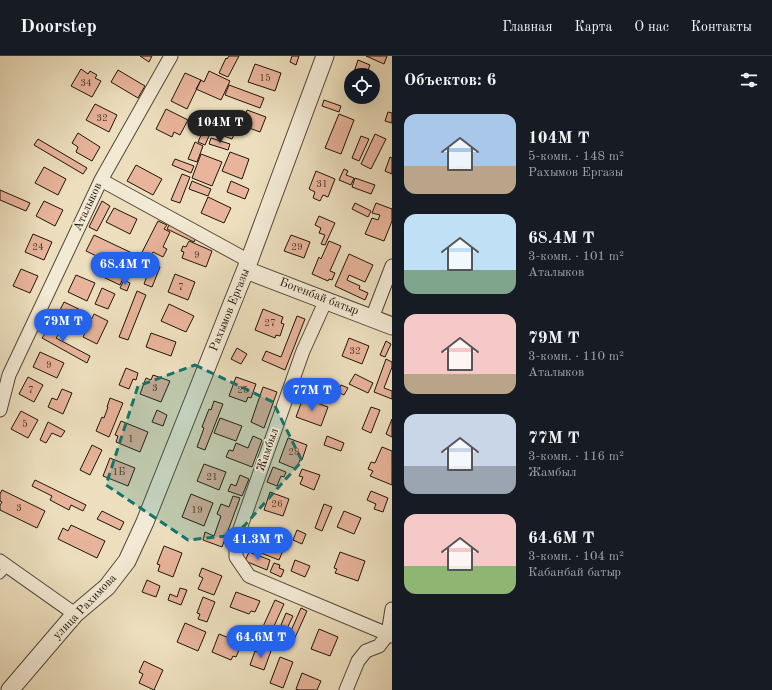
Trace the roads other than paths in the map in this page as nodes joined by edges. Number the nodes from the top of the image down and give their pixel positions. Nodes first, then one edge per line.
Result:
1 (171, 56) edge
2 (325, 56) edge
3 (101, 180) junction
4 (248, 265) junction
5 (392, 266) edge
6 (326, 300) junction
7 (372, 318) junction
8 (392, 326) edge
9 (0, 410) edge
10 (128, 561) joint
11 (3, 568) edge
12 (392, 609) edge
13 (75, 614) junction
14 (390, 635) edge
15 (10, 690) edge
16 (346, 690) edge

1 - 3 street, Аталыков
2 - 4 street, Рахымов Ергазы
3 - 4 street
3 - 9 street, Аталыков
4 - 6 street, Богенбай батыр
4 - 10 street, Рахымов Ергазы
5 - 7 street
6 - 7 street, Богенбай батыр
6 - 14 street, Жамбыл
7 - 8 street, Богенбай батыр
10 - 13 street, улица Рахимова
11 - 13 street
12 - 14 street
13 - 15 street, улица Рахимова
14 - 16 street

